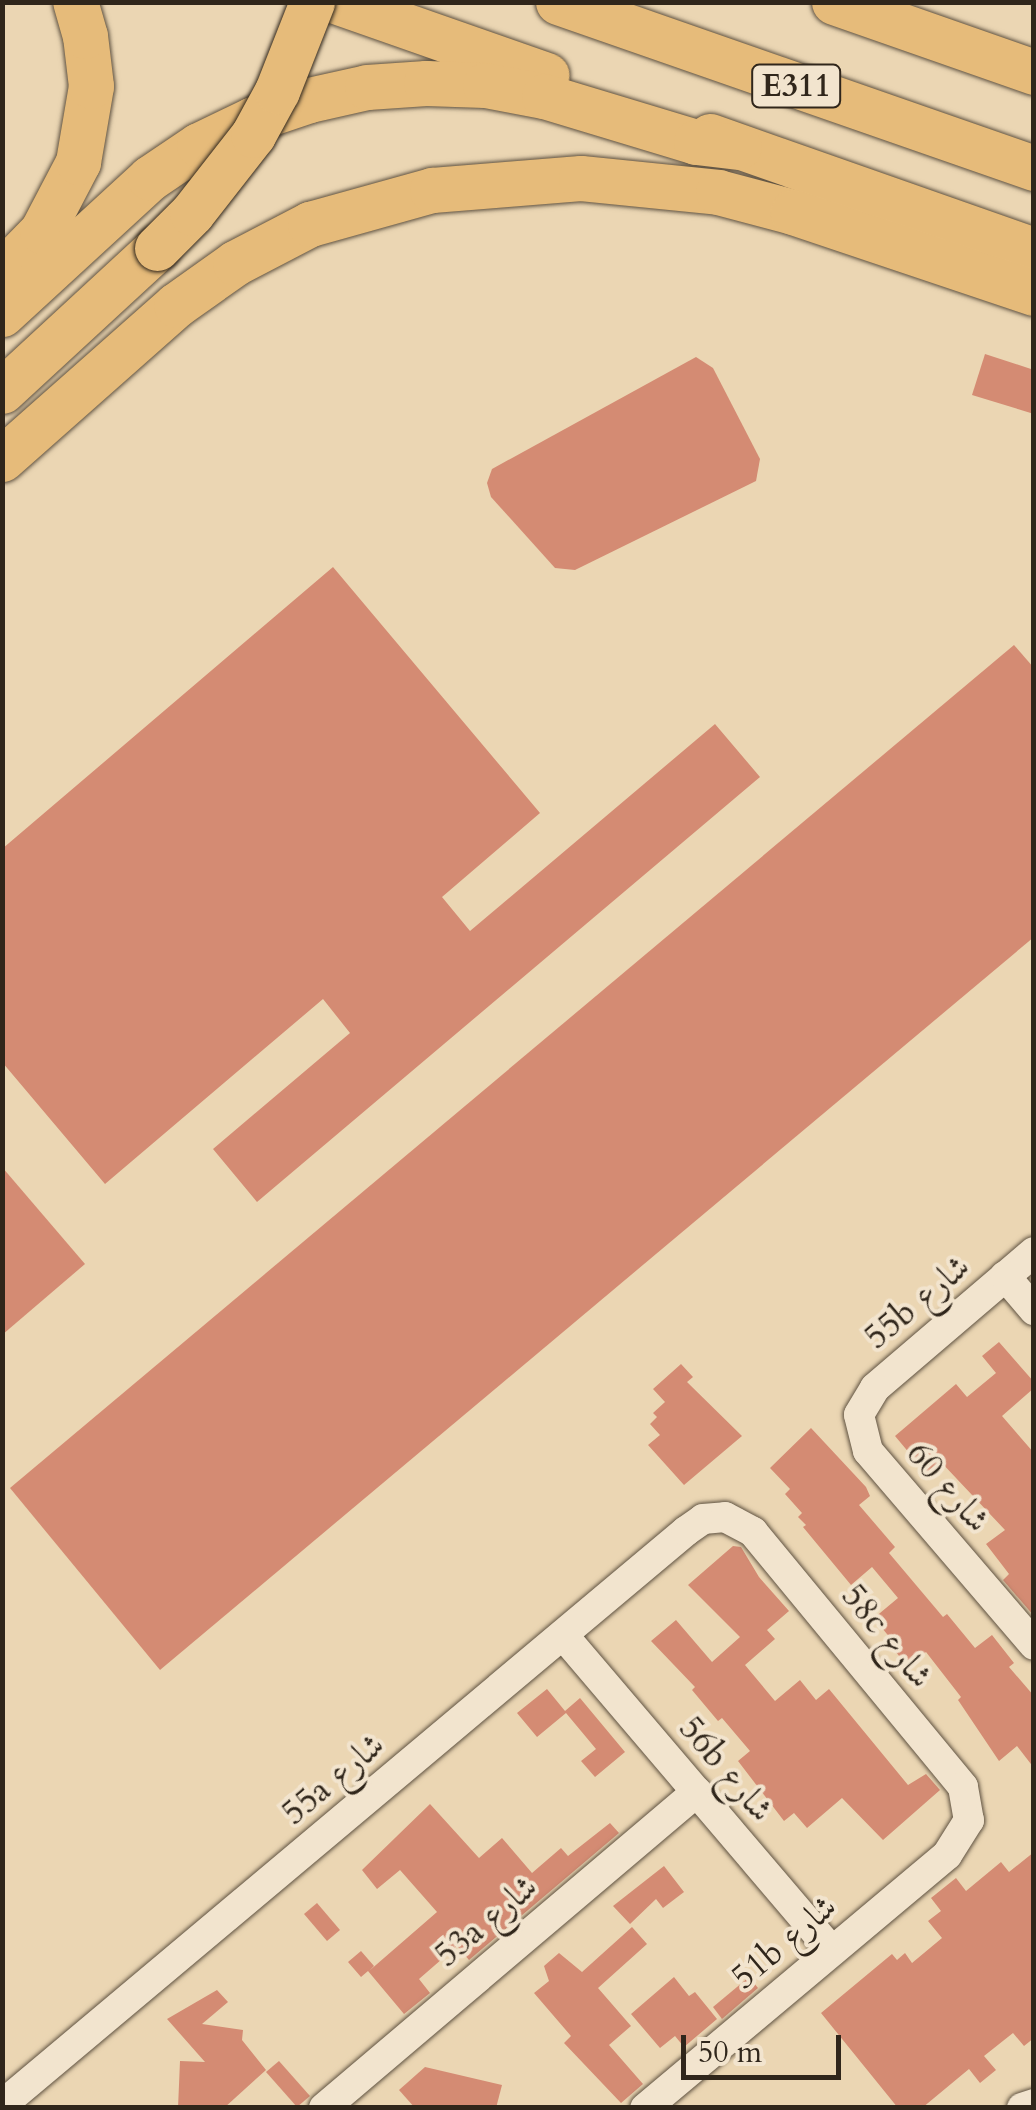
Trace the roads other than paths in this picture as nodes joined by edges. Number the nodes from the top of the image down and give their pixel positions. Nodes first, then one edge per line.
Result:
1 (75, 2) edge
2 (312, 2) edge
3 (338, 2) edge
4 (558, 2) edge
5 (834, 2) edge
6 (1034, 72) edge
7 (739, 147) junction
8 (1034, 168) edge
9 (1034, 250) edge
10 (2, 272) edge
11 (1034, 293) edge
12 (2, 314) edge
13 (2, 390) edge
14 (2, 459) edge
15 (1034, 1252) edge
16 (1005, 1276) junction
17 (1034, 1310) edge
18 (859, 1415) joint
19 (714, 1516) joint
20 (563, 1634) junction
21 (1034, 1645) edge
22 (697, 1792) junction
23 (967, 1829) joint
24 (832, 1951) junction
25 (2, 2104) edge
26 (1034, 2104) edge
27 (324, 2108) edge
28 (645, 2108) edge
29 (1022, 2108) edge

1 - 10 highway
2 - 13 highway, bridge
3 - 7 highway
4 - 8 highway, E311
5 - 6 highway, E311
7 - 9 highway
7 - 12 highway
11 - 14 highway
15 - 16 street, 55b شارع
16 - 17 street
16 - 18 street, 55b شارع
18 - 21 street, شارع 60
19 - 20 street, 55a شارع
19 - 23 street, 58c شارع
20 - 22 street, 56b شارع
20 - 25 street, 55a شارع
22 - 24 street, 56b شارع
22 - 27 street, 53a شارع
23 - 24 street, 51b شارع
24 - 28 street, 51b شارع
26 - 29 street

